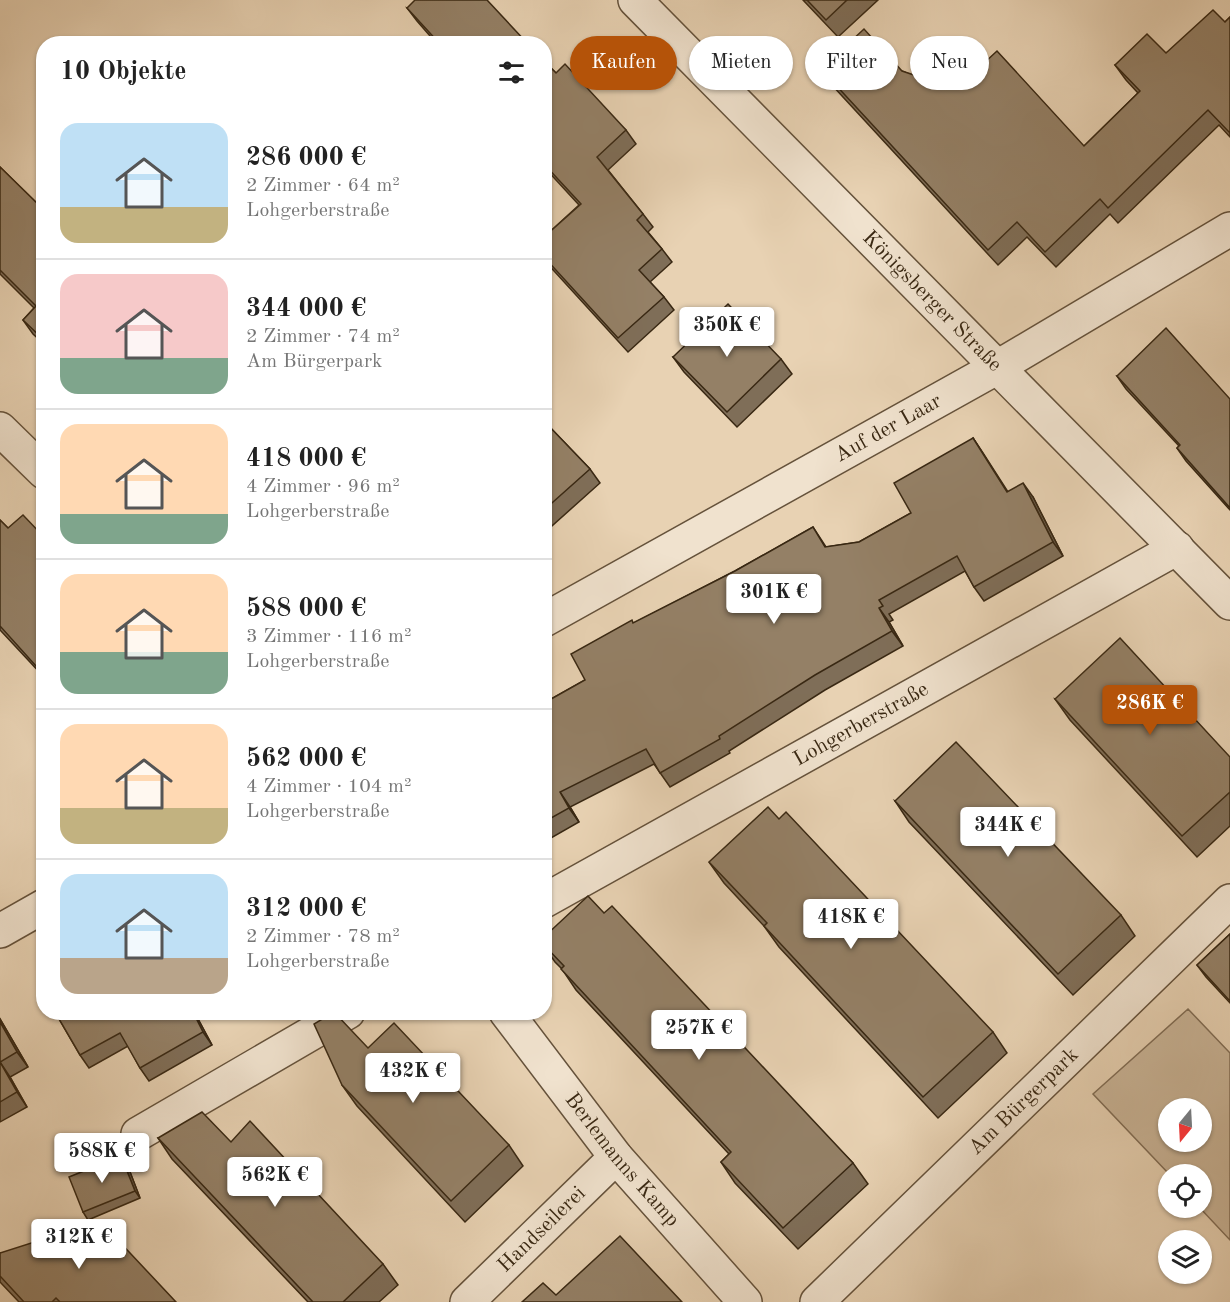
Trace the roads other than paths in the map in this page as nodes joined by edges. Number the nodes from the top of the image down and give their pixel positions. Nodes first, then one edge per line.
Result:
1 (635, 0) edge
2 (1230, 230) edge
3 (996, 368) junction
4 (0, 429) edge
5 (36, 464) edge
6 (1177, 548) junction
7 (1230, 603) edge
8 (552, 616) edge
9 (552, 897) edge
10 (1230, 901) edge
11 (36, 911) edge
12 (0, 931) edge
13 (334, 1020) edge
14 (512, 1020) edge
15 (138, 1134) dead end
16 (616, 1157) junction
17 (467, 1302) edge
18 (745, 1302) edge
19 (817, 1302) edge

1 - 3 street, Königsberger Straße
2 - 3 street, Auf der Laar
3 - 6 street, Königsberger Straße
3 - 8 street, Auf der Laar
4 - 5 street
6 - 7 street, Königsberger Straße
6 - 9 street, Lohgerberstraße
10 - 19 street, Am Bürgerpark
11 - 12 street
13 - 15 street
14 - 16 street, Berlemanns Kamp
16 - 17 street, Handseilerei
16 - 18 street, Berlemanns Kamp

